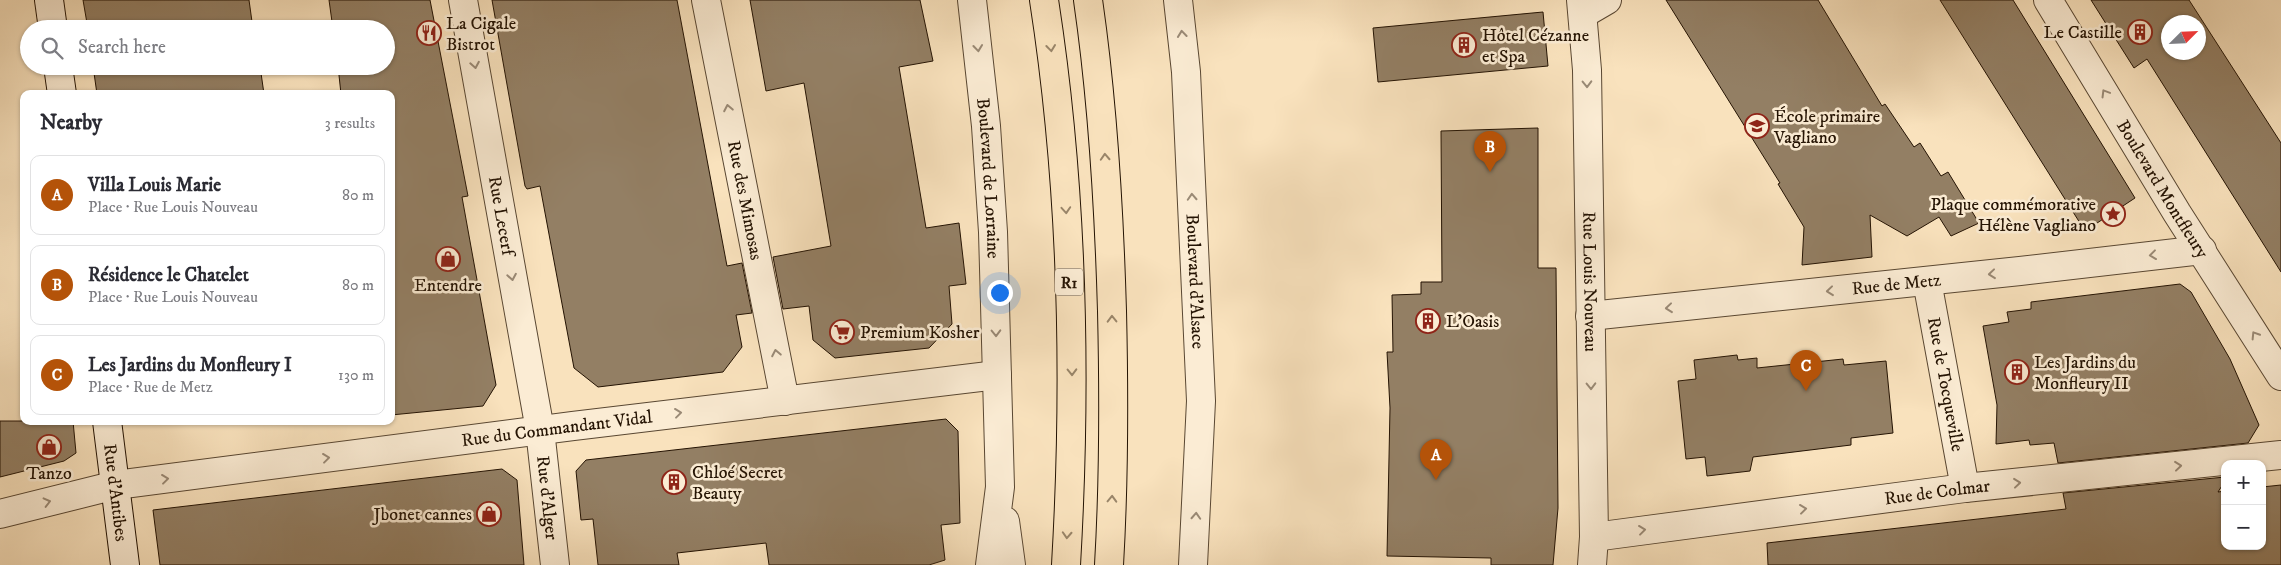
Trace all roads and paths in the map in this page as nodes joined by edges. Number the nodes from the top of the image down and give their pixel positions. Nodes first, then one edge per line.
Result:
1 (49, 0) edge
2 (463, 0) edge
3 (706, 0) edge
4 (972, 0) edge
5 (1044, 0) edge
6 (1088, 0) edge
7 (1178, 0) edge
8 (1607, 0) edge
9 (2048, 0) edge
10 (1582, 7) edge
11 (52, 20) edge
12 (59, 75) edge
13 (61, 90) edge
14 (2202, 250) junction
15 (1927, 281) junction
16 (1590, 316) junction
17 (997, 376) junction
18 (2281, 376) edge
19 (786, 401) junction
20 (108, 425) edge
21 (540, 430) junction
22 (2281, 455) edge
23 (116, 485) junction
24 (1000, 488) junction
25 (1965, 488) junction
26 (0, 514) edge
27 (1594, 536) junction
28 (125, 565) edge
29 (555, 565) edge
30 (990, 565) edge
31 (1011, 565) edge
32 (1066, 565) edge
33 (1109, 565) edge
34 (1193, 565) edge
35 (1592, 565) edge

1 - 11 street
2 -> 21 street, Rue Lecerf
19 -> 3 street, Rue des Mimosas
4 -> 17 street, Boulevard de Lorraine
5 -> 32 highway, R1
33 -> 6 highway
34 -> 7 street, Boulevard d'Alsace
8 - 10 street
14 -> 9 street, Boulevard Montfleury
10 -> 16 street, Rue Louis Nouveau
12 - 13 street
14 -> 15 street, Rue de Metz
18 -> 14 street, Boulevard Montfleury
15 -> 16 street, Rue de Metz
15 - 25 street, Rue de Tocqueville
16 -> 27 street, Rue Louis Nouveau
17 - 19 street, Rue du Commandant Vidal
17 - 24 street, Boulevard de Lorraine
21 -> 19 street, Rue du Commandant Vidal
20 - 23 street, Rue d'Antibes
23 -> 21 street, Rue du Commandant Vidal
21 - 29 street, Rue d'Alger
25 -> 22 street, Rue de Colmar
26 -> 23 street, Rue du Commandant Vidal
23 - 28 street, Rue d'Antibes
24 - 30 street, Boulevard de Lorraine
24 - 31 street
27 -> 25 street, Rue de Colmar
27 - 35 street, Rue Louis Nouveau

